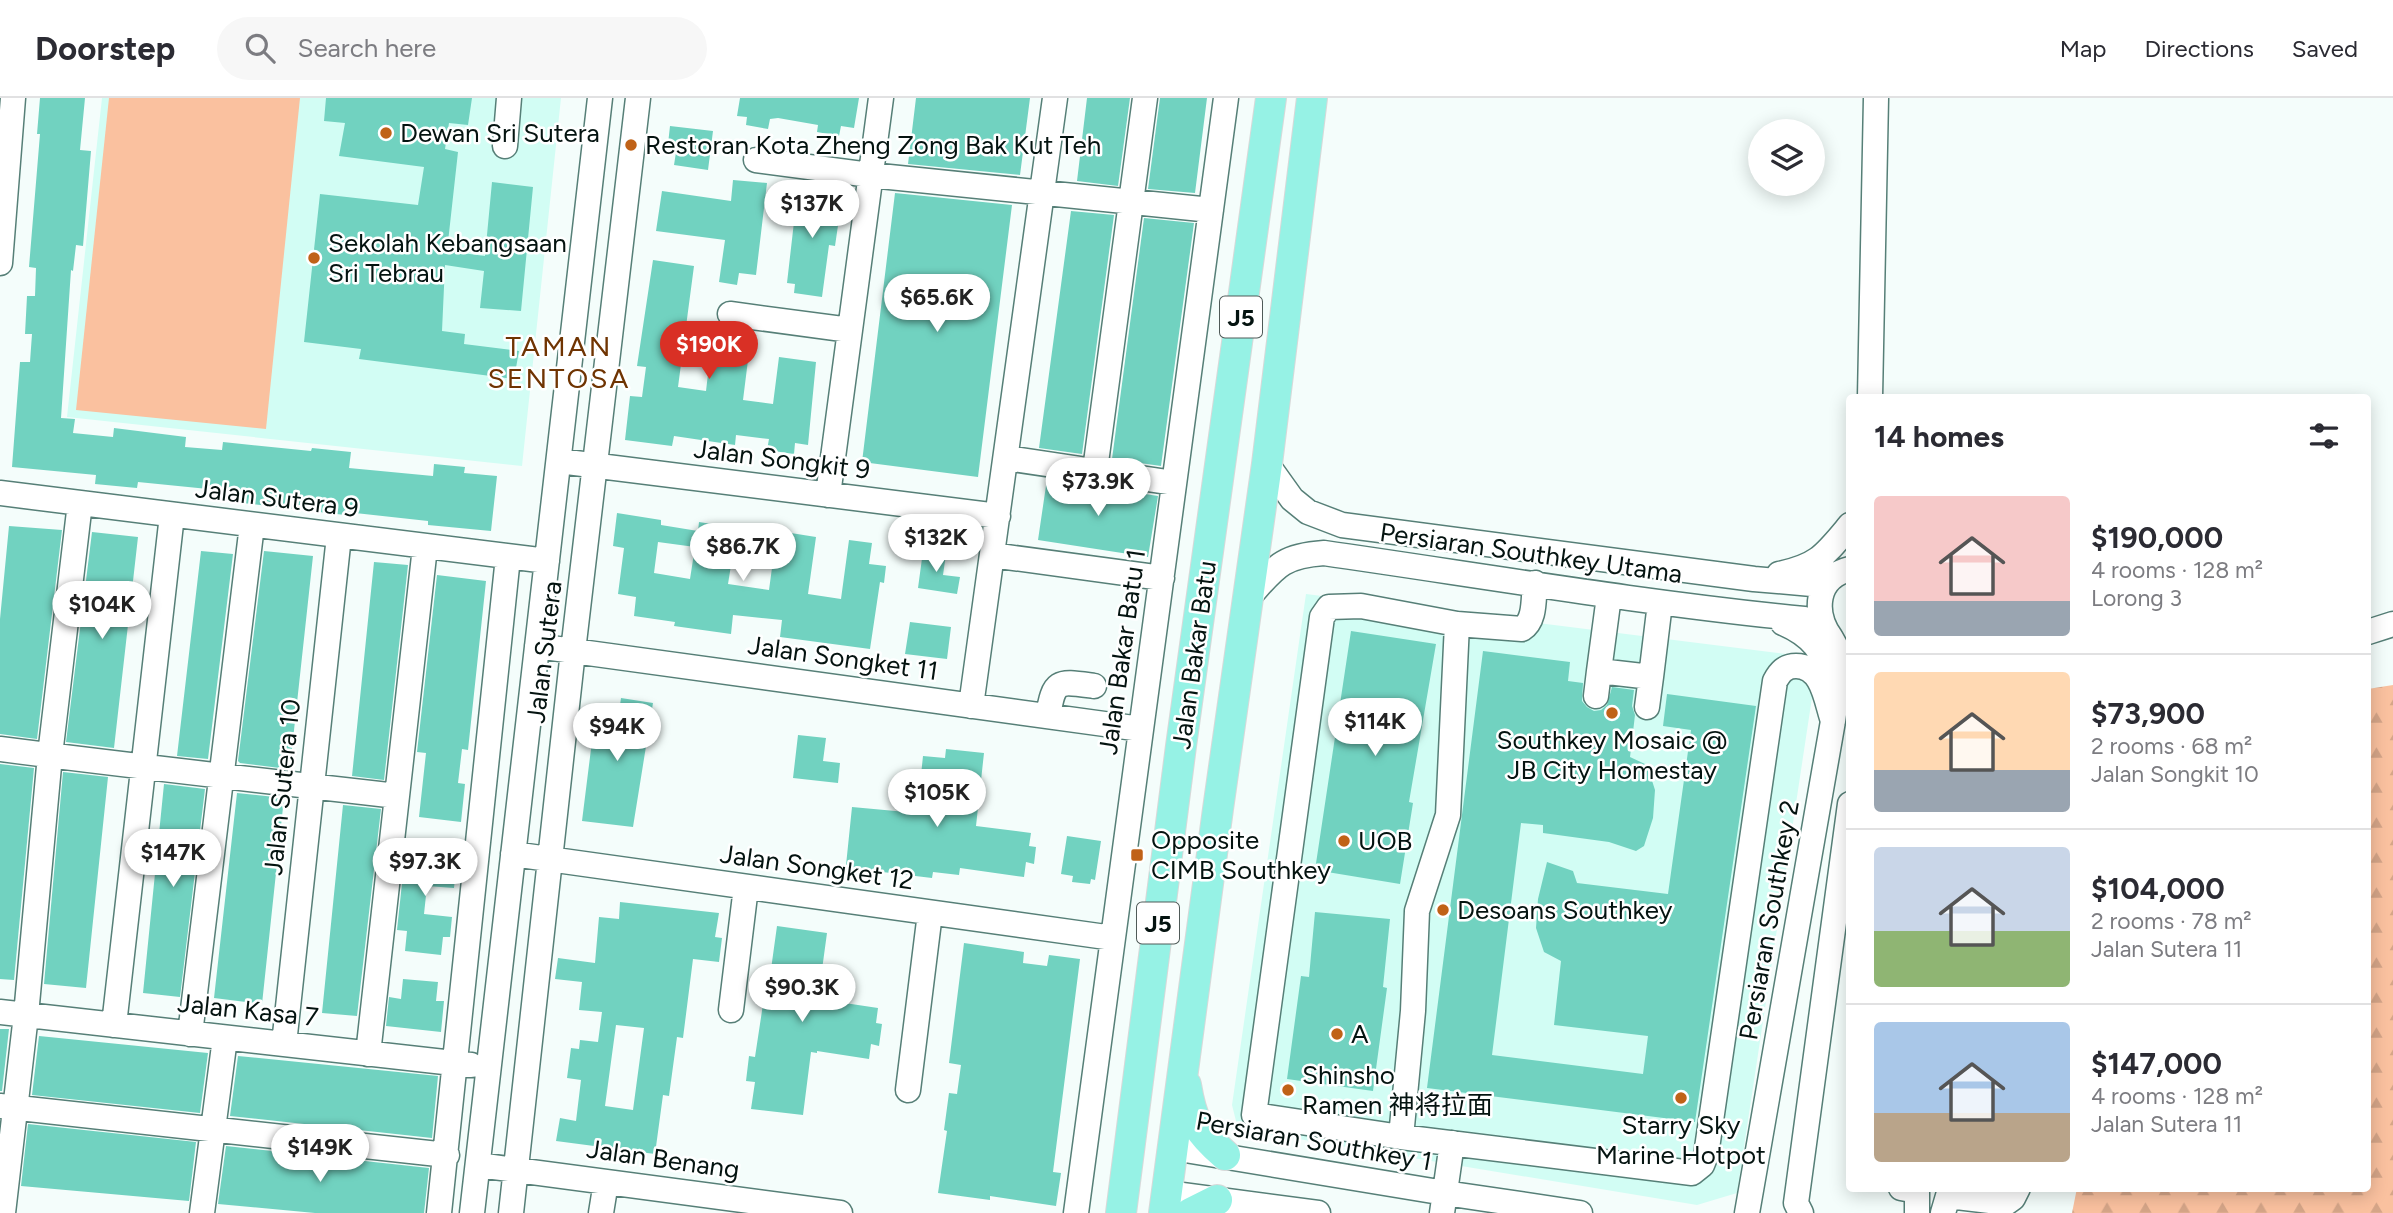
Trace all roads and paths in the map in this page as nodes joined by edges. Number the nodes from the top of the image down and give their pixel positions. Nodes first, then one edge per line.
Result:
1 (13, 98) edge
2 (509, 98) edge
3 (600, 98) edge
4 (638, 98) edge
5 (881, 98) edge
6 (1055, 98) edge
7 (1145, 98) edge
8 (1226, 98) edge
9 (1271, 98) edge
10 (1312, 98) edge
11 (1860, 98) edge
12 (1876, 98) edge
13 (505, 146) dead end
14 (756, 160) dead end
15 (870, 175) junction
16 (1042, 193) junction
17 (1131, 202) junction
18 (1211, 210) junction
19 (0, 262) edge
20 (730, 314) dead end
21 (850, 330) junction
22 (1854, 394) edge
23 (1870, 394) edge
24 (1006, 458) junction
25 (559, 461) junction
26 (1267, 464) junction
27 (597, 466) junction
28 (1095, 470) junction
29 (1174, 483) junction
30 (0, 493) edge
31 (828, 495) junction
32 (80, 503) junction
33 (172, 515) junction
34 (998, 516) junction
35 (252, 525) junction
36 (1846, 529) edge
37 (339, 536) junction
38 (425, 547) junction
39 (992, 555) junction
40 (508, 557) junction
41 (547, 561) junction
42 (1844, 567) edge
43 (1162, 578) junction
44 (1754, 579) junction
45 (1535, 583) junction
46 (1609, 596) junction
47 (1247, 599) junction
48 (1660, 603) junction
49 (1764, 615) junction
50 (1457, 624) junction
51 (2393, 624) edge
52 (2371, 631) edge
53 (2393, 637) edge
54 (1835, 638) edge
55 (2371, 644) edge
56 (537, 646) junction
57 (573, 651) junction
58 (1599, 671) junction
59 (1651, 677) junction
60 (1094, 686) dead end
61 (1837, 691) junction
62 (1596, 696) dead end
63 (971, 706) junction
64 (1647, 707) dead end
65 (1048, 716) junction
66 (1833, 721) junction
67 (1141, 729) junction
68 (0, 749) edge
69 (50, 755) junction
70 (144, 768) junction
71 (221, 775) junction
72 (312, 787) junction
73 (397, 796) junction
74 (1846, 834) edge
75 (513, 855) junction
76 (550, 859) junction
77 (746, 887) junction
78 (930, 913) junction
79 (1113, 938) junction
80 (732, 1010) dead end
81 (0, 1013) edge
82 (26, 1015) junction
83 (114, 1025) junction
84 (190, 1034) junction
85 (225, 1038) junction
86 (284, 1044) junction
87 (368, 1054) junction
88 (456, 1063) junction
89 (489, 1067) junction
90 (1183, 1068) junction
91 (908, 1090) dead end
92 (1136, 1100) junction
93 (7, 1107) edge
94 (213, 1130) junction
95 (1401, 1137) junction
96 (1452, 1143) junction
97 (1173, 1148) junction
98 (447, 1155) junction
99 (1225, 1155) junction
100 (478, 1165) junction
101 (516, 1170) junction
102 (1146, 1170) junction
103 (606, 1182) junction
104 (2016, 1192) edge
105 (1912, 1198) edge
106 (1165, 1203) edge
107 (1444, 1203) edge
108 (704, 1204) edge
109 (1946, 1204) edge
110 (1204, 1206) edge
111 (802, 1210) edge
112 (1795, 1210) edge
113 (3, 1213) edge
114 (202, 1213) edge
115 (439, 1213) edge
116 (472, 1213) edge
117 (511, 1213) edge
118 (601, 1213) edge
119 (840, 1213) edge
120 (1076, 1213) edge
121 (1123, 1213) edge
122 (1318, 1213) edge
123 (1580, 1213) edge
124 (1748, 1213) edge

1 - 19 street
2 - 13 street
3 - 25 street, Jalan Sutera
4 - 27 street, Jalan Sutera
5 - 15 street
6 - 16 street
7 - 17 street
8 - 18 street, Jalan Bakar Batu 1
9 - 92 main road, Jalan Bakar Batu / J5
10 - 26 main road, Jalan Bakar Batu / J5
11 - 22 street
12 - 23 street
14 - 15 street
15 - 16 street
15 - 21 street
16 - 17 street
16 - 24 street
17 - 18 street
17 - 28 street
18 - 29 street, Jalan Bakar Batu 1
20 - 21 street
21 - 31 street
24 - 28 street
24 - 34 street
25 - 27 street, Jalan Songkit 9
25 - 41 street, Jalan Sutera
26 - 44 street, Persiaran Southkey Utama
26 - 47 main road, Jalan Bakar Batu / J5
27 - 31 street, Jalan Songkit 9
27 - 57 street, Jalan Sutera
28 - 29 street
29 - 43 street, Jalan Bakar Batu 1
30 - 32 street, Jalan Sutera 9
31 - 34 street, Jalan Songkit 9
32 - 33 street, Jalan Sutera 9
32 - 69 street
33 - 35 street, Jalan Sutera 9
33 - 70 street
34 - 39 street
35 - 37 street, Jalan Sutera 9
35 - 71 street
36 - 44 street
37 - 38 street, Jalan Sutera 9
37 - 72 street, Jalan Sutera 10
38 - 40 street, Jalan Sutera 9
38 - 73 street
39 - 43 street
39 - 63 street
40 - 41 street, Jalan Sutera 9
40 - 88 street, Jalan Sutera
41 - 56 street, Jalan Sutera
42 - 44 street, Persiaran Southkey Utama
42 - 54 street, Persiaran Southkey 2
43 - 67 street, Jalan Bakar Batu 1
45 - 46 street, Persiaran Southkey Utama
45 - 47 street, Persiaran Southkey Utama
45 - 50 street
46 - 48 street, Persiaran Southkey Utama
46 - 58 street
47 - 90 main road, Jalan Bakar Batu / J5
48 - 49 street, Persiaran Southkey Utama
48 - 59 street
49 - 54 street, Persiaran Southkey Utama
49 - 61 street
50 - 95 street
50 - 95 street
51 - 52 street
53 - 55 street
54 - 61 street, Persiaran Southkey 2
56 - 57 street, Jalan Songket 11
56 - 75 street, Jalan Sutera
57 - 63 street, Jalan Songket 11
57 - 76 street, Jalan Sutera
58 - 59 street
58 - 62 street
59 - 64 street
60 - 65 street
61 - 66 street, Persiaran Southkey 2
63 - 65 street, Jalan Songket 11
65 - 67 street, Jalan Songket 11
66 - 96 street
66 - 124 street, Persiaran Southkey 2
67 - 79 street, Jalan Bakar Batu 1
68 - 69 street
69 - 70 street
69 - 82 street
70 - 71 street
70 - 83 street
71 - 72 street
71 - 84 street
72 - 73 street
72 - 86 street, Jalan Sutera 10
73 - 87 street
74 - 112 street
75 - 76 street, Jalan Songket 12
75 - 89 street, Jalan Sutera
76 - 77 street, Jalan Songket 12
76 - 101 street, Jalan Sutera
77 - 78 street, Jalan Songket 12
77 - 80 street
78 - 79 street, Jalan Songket 12
78 - 91 street
79 - 120 street, Jalan Bakar Batu 1
81 - 82 street, Jalan Kasa 7
82 - 83 street, Jalan Kasa 7
82 - 93 street
83 - 84 street, Jalan Kasa 7
84 - 85 street, Jalan Kasa 7
85 - 86 street, Jalan Kasa 7
85 - 94 street
86 - 87 street, Jalan Kasa 7
87 - 88 street, Jalan Kasa 7
88 - 89 street, Jalan Kasa 7
88 - 98 street, Jalan Sutera
89 - 100 street, Jalan Sutera
90 - 97 main road, Jalan Bakar Batu / J5
90 - 99 main road
92 - 102 main road
92 - 121 main road, Jalan Bakar Batu / J5
93 - 94 street
93 - 113 street
94 - 98 street
94 - 114 street
95 - 96 street
96 - 107 street
97 - 99 street, Persiaran Southkey 1
97 - 102 main road
97 - 106 main road, Jalan Bakar Batu / J5
98 - 115 street, Jalan Sutera
99 - 107 street, Persiaran Southkey 1
100 - 101 street, Jalan Benang
100 - 116 street, Jalan Sutera
101 - 103 street, Jalan Benang
101 - 117 street, Jalan Sutera
102 - 106 main road
102 - 121 main road
103 - 108 street, Jalan Benang
103 - 118 street
104 - 109 street
105 - 109 street
106 - 110 street
107 - 123 street, Persiaran Southkey 1
108 - 111 street, Jalan Benang
110 - 122 street
111 - 119 street, Jalan Benang

